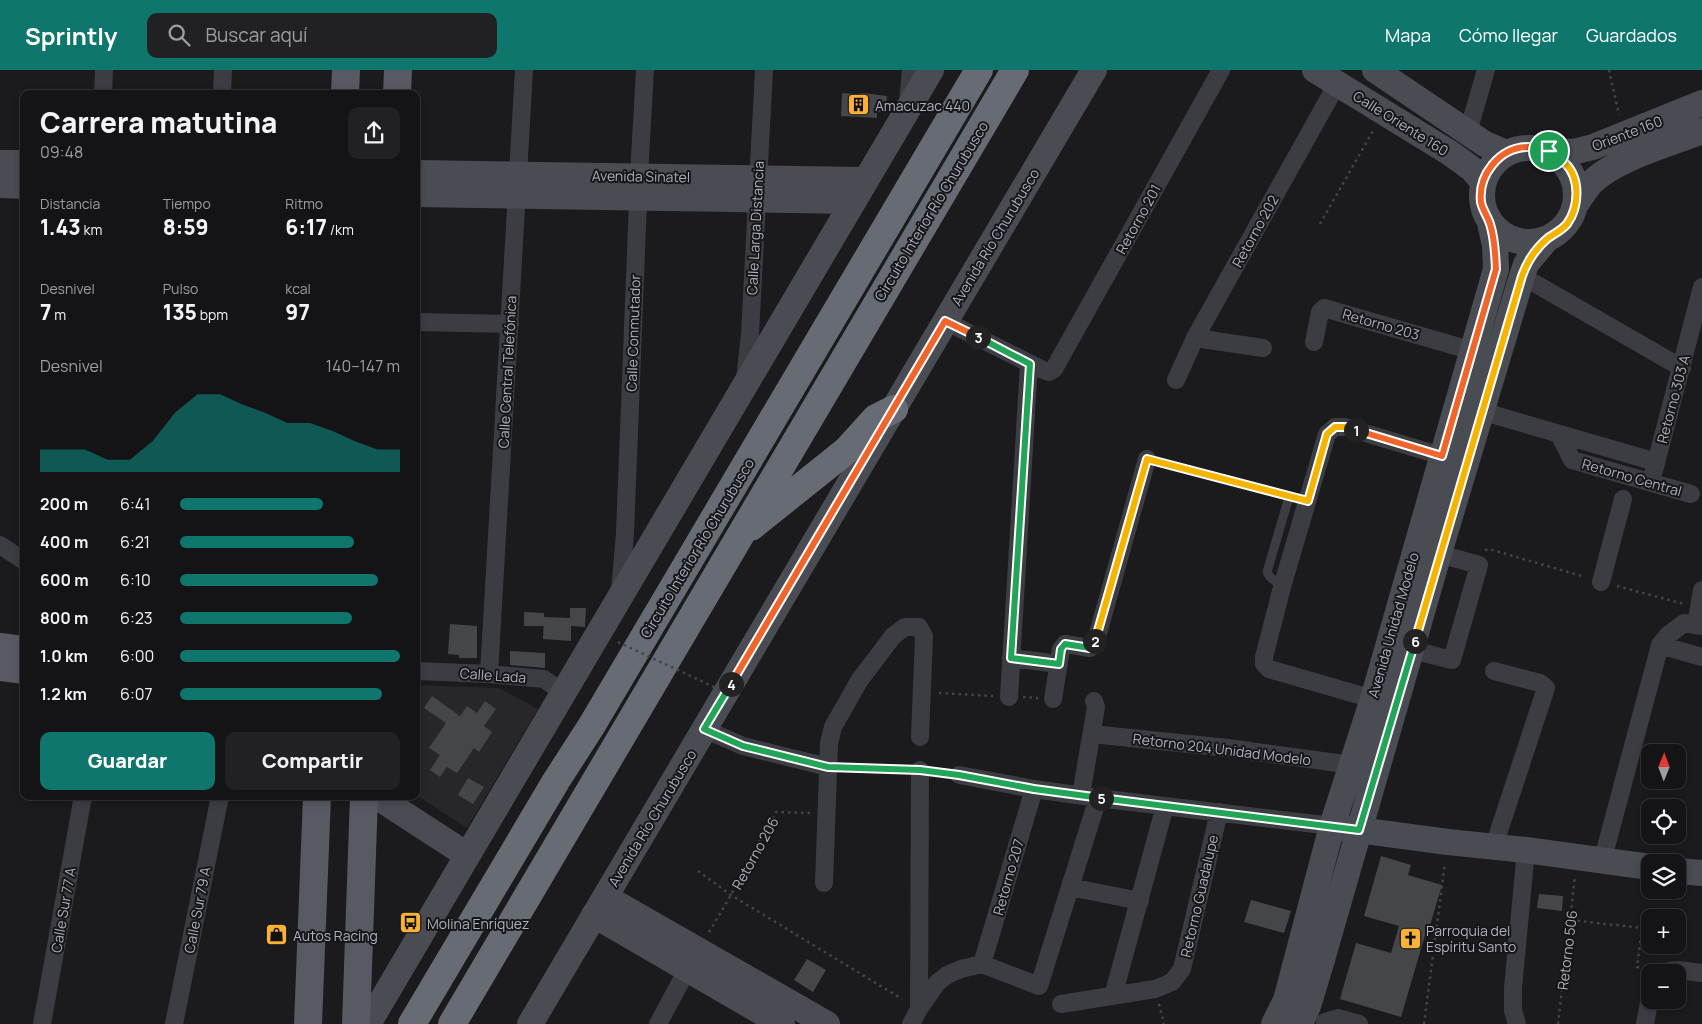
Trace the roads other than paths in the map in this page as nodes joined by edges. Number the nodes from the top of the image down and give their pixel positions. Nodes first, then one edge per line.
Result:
1 (104, 70) edge
2 (223, 70) edge
3 (346, 70) edge
4 (398, 70) edge
5 (524, 70) edge
6 (646, 70) edge
7 (764, 70) edge
8 (979, 70) edge
9 (1015, 70) edge
10 (1094, 70) edge
11 (1221, 70) edge
12 (1314, 70) edge
13 (1375, 70) edge
14 (1486, 70) edge
15 (918, 72) edge
16 (1337, 84) junction
17 (103, 90) edge
18 (222, 90) edge
19 (345, 90) edge
20 (397, 90) edge
21 (1702, 103) edge
22 (1702, 131) edge
23 (1468, 132) junction
24 (1549, 151) junction
25 (1506, 152) junction
26 (0, 163) edge
27 (20, 163) edge
28 (420, 173) edge
29 (1482, 181) junction
30 (518, 184) junction
31 (0, 185) edge
32 (20, 186) edge
33 (639, 186) junction
34 (757, 189) junction
35 (860, 190) junction
36 (420, 194) edge
37 (1576, 204) junction
38 (1490, 223) junction
39 (1547, 239) junction
40 (1522, 276) junction
41 (1702, 287) edge
42 (945, 321) junction
43 (420, 322) edge
44 (510, 324) junction
45 (1195, 338) junction
46 (1314, 342) dead end
47 (1263, 348) dead end
48 (1472, 350) junction
49 (1030, 364) junction
50 (1682, 368) junction
51 (1176, 380) dead end
52 (744, 386) junction
53 (894, 409) junction
54 (1481, 412) junction
55 (1559, 434) junction
56 (1442, 456) junction
57 (1147, 459) road end
58 (1656, 462) junction
59 (1651, 482) junction
60 (1691, 494) dead end
61 (1289, 496) road end
62 (1623, 499) dead end
63 (738, 538) junction
64 (0, 545) edge
65 (1427, 550) junction
66 (20, 558) edge
67 (1601, 582) dead end
68 (1282, 587) junction
69 (1702, 590) edge
70 (620, 596) junction
71 (1699, 626) edge
72 (1660, 645) junction
73 (0, 647) edge
74 (20, 650) edge
75 (1412, 650) junction
76 (1702, 657) edge
77 (1011, 658) junction
78 (1059, 664) junction
79 (0, 667) edge
80 (20, 670) edge
81 (420, 671) edge
82 (1494, 671) dead end
83 (489, 674) junction
84 (1009, 696) dead end
85 (560, 699) junction
86 (1053, 699) dead end
87 (1373, 699) junction
88 (1094, 701) dead end
89 (704, 729) junction
90 (1092, 734) junction
91 (920, 737) dead end
92 (1352, 765) junction
93 (828, 767) junction
94 (920, 770) road end
95 (959, 775) dead end
96 (1034, 789) junction
97 (1089, 796) junction
98 (82, 800) edge
99 (219, 800) edge
100 (316, 800) edge
101 (364, 800) edge
102 (382, 800) edge
103 (1165, 806) junction
104 (1218, 812) junction
105 (1332, 826) junction
106 (1359, 830) junction
107 (1494, 846) junction
108 (1526, 850) junction
109 (467, 855) junction
110 (1602, 862) junction
111 (1641, 866) edge
112 (1686, 871) edge
113 (1702, 873) edge
114 (824, 883) dead end
115 (1070, 887) junction
116 (1140, 902) junction
117 (600, 906) junction
118 (982, 964) junction
119 (688, 968) junction
120 (1686, 971) edge
121 (1702, 973) edge
122 (1113, 996) junction
123 (1061, 1004) dead end
124 (1648, 1009) edge
125 (915, 1016) edge
126 (780, 1023) edge
127 (42, 1024) edge
128 (174, 1024) edge
129 (308, 1024) edge
130 (356, 1024) edge
131 (368, 1024) edge
132 (412, 1024) edge
133 (452, 1024) edge
134 (530, 1024) edge
135 (658, 1024) edge
136 (827, 1024) edge
137 (1274, 1024) edge
138 (1300, 1024) edge
139 (1325, 1024) edge
140 (1359, 1024) edge
141 (1517, 1024) edge
142 (1645, 1024) edge

1 - 17 street
2 - 18 street
3 - 19 main road
4 - 20 main road
5 - 30 street, Calle Central Telefónica
6 - 33 street, Calle Conmutador
7 - 34 street, Calle Larga Distancia
8 - 132 highway, Circuito Interior Río Churubusco
9 - 63 highway, Circuito Interior Río Churubusco
10 - 42 street, Avenida Río Churubusco
11 - 49 street, Retorno 201
12 - 16 street, Calle Oriente 160
13 - 23 street, Calle Oriente 160
14 - 23 street
15 - 35 street
16 - 29 street, Calle Oriente 160
16 - 45 street, Retorno 202
21 - 24 street, Oriente 160
22 - 37 street, Oriente 160
23 - 25 street, Calle Oriente 160
24 - 25 street
24 - 37 street
25 - 29 street
26 - 27 street
28 - 30 street, Avenida Sinatel
29 - 38 street
30 - 33 street, Avenida Sinatel
30 - 36 street, Avenida Sinatel
30 - 44 street, Calle Central Telefónica
31 - 32 street
33 - 34 street, Avenida Sinatel
33 - 70 street, Calle Conmutador
34 - 35 street, Avenida Sinatel
34 - 52 street, Calle Larga Distancia
35 - 52 street
37 - 39 street
38 - 39 street
38 - 48 street, Avenida Unidad Modelo
39 - 40 street, Avenida Unidad Modelo
40 - 50 street
40 - 54 street, Avenida Unidad Modelo
41 - 50 street, Retorno 303 A
42 - 49 street
42 - 53 street, Avenida Río Churubusco
43 - 44 street
44 - 83 street, Calle Central Telefónica
45 - 47 street
45 - 51 street, Retorno 202
46 - 48 street, Retorno 203
48 - 56 street, Avenida Unidad Modelo
49 - 77 street
50 - 58 street, Retorno 303 A
52 - 70 street
53 - 63 highway
53 - 89 street, Avenida Río Churubusco
54 - 55 street, Retorno Central
54 - 65 street, Avenida Unidad Modelo
55 - 58 street, Retorno Central
55 - 59 street, Retorno Central
56 - 65 street, Avenida Unidad Modelo
56 - 68 street
57 - 78 street
58 - 59 street, Retorno 303 A
59 - 60 street, Retorno Central
61 - 68 lane
62 - 67 street
63 - 133 highway, Circuito Interior Río Churubusco
64 - 66 street
65 - 75 street, Avenida Unidad Modelo
65 - 75 street
65 - 87 street, Avenida Unidad Modelo
68 - 87 street
69 - 71 street
70 - 85 street
71 - 72 street
72 - 76 street
72 - 110 street
73 - 74 main road
75 - 106 street, Avenida Unidad Modelo
77 - 78 street
77 - 84 street
78 - 86 street
79 - 80 main road
81 - 83 street, Calle Lada
82 - 107 street
83 - 85 street, Calle Lada
85 - 109 street
87 - 92 street, Avenida Unidad Modelo
88 - 90 street
89 - 93 street
89 - 117 street, Avenida Río Churubusco
90 - 92 street, Retorno 204 Unidad Modelo
90 - 97 street
91 - 93 street
92 - 105 street, Avenida Unidad Modelo
93 - 114 street
94 - 125 street
95 - 96 street
96 - 97 street
96 - 118 street, Retorno 207
97 - 103 street
97 - 115 street
98 - 127 street, Calle Sur 77 A
99 - 128 street, Calle Sur 79 A
100 - 129 main road
101 - 130 main road
102 - 109 street
103 - 104 street
103 - 116 street
104 - 105 street
104 - 122 street, Retorno Guadalupe
105 - 106 street
105 - 137 street, Avenida Unidad Modelo
106 - 107 street
106 - 138 street, Avenida Unidad Modelo
107 - 108 street
108 - 110 street
108 - 141 street
109 - 131 street
110 - 111 street
112 - 113 street
115 - 116 street
115 - 118 street
116 - 122 street
117 - 119 street
117 - 134 street, Avenida Río Churubusco
117 - 136 street
118 - 125 street
119 - 126 street
119 - 135 street
120 - 121 street
122 - 123 street, Retorno Guadalupe
124 - 142 street
139 - 140 street

